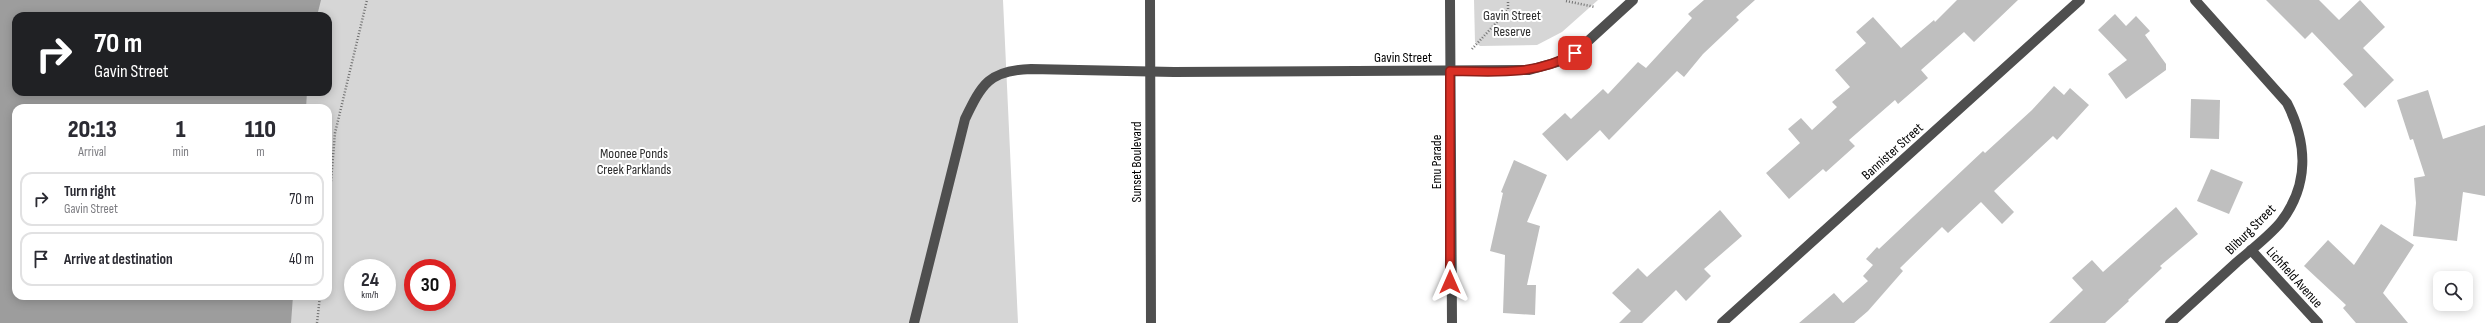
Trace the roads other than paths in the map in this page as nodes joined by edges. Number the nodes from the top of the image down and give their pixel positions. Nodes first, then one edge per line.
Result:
1 (1150, 0) edge
2 (1450, 0) edge
3 (1633, 0) edge
4 (2080, 0) edge
5 (2195, 0) edge
6 (1150, 71) junction
7 (1450, 71) junction
8 (2251, 250) junction
9 (914, 323) edge
10 (1151, 323) edge
11 (1452, 323) edge
12 (1722, 323) edge
13 (2170, 323) edge
14 (2318, 323) edge

1 - 6 street, Sunset Boulevard
2 - 7 street, Emu Parade
3 - 7 street, Gavin Street
4 - 12 street, Bannister Street
5 - 8 street, Bliburg Street
6 - 7 street, Gavin Street
6 - 9 street, Gavin Street
6 - 10 street, Sunset Boulevard
7 - 11 street, Emu Parade
8 - 13 street, Bliburg Street
8 - 14 street, Lichfield Avenue

